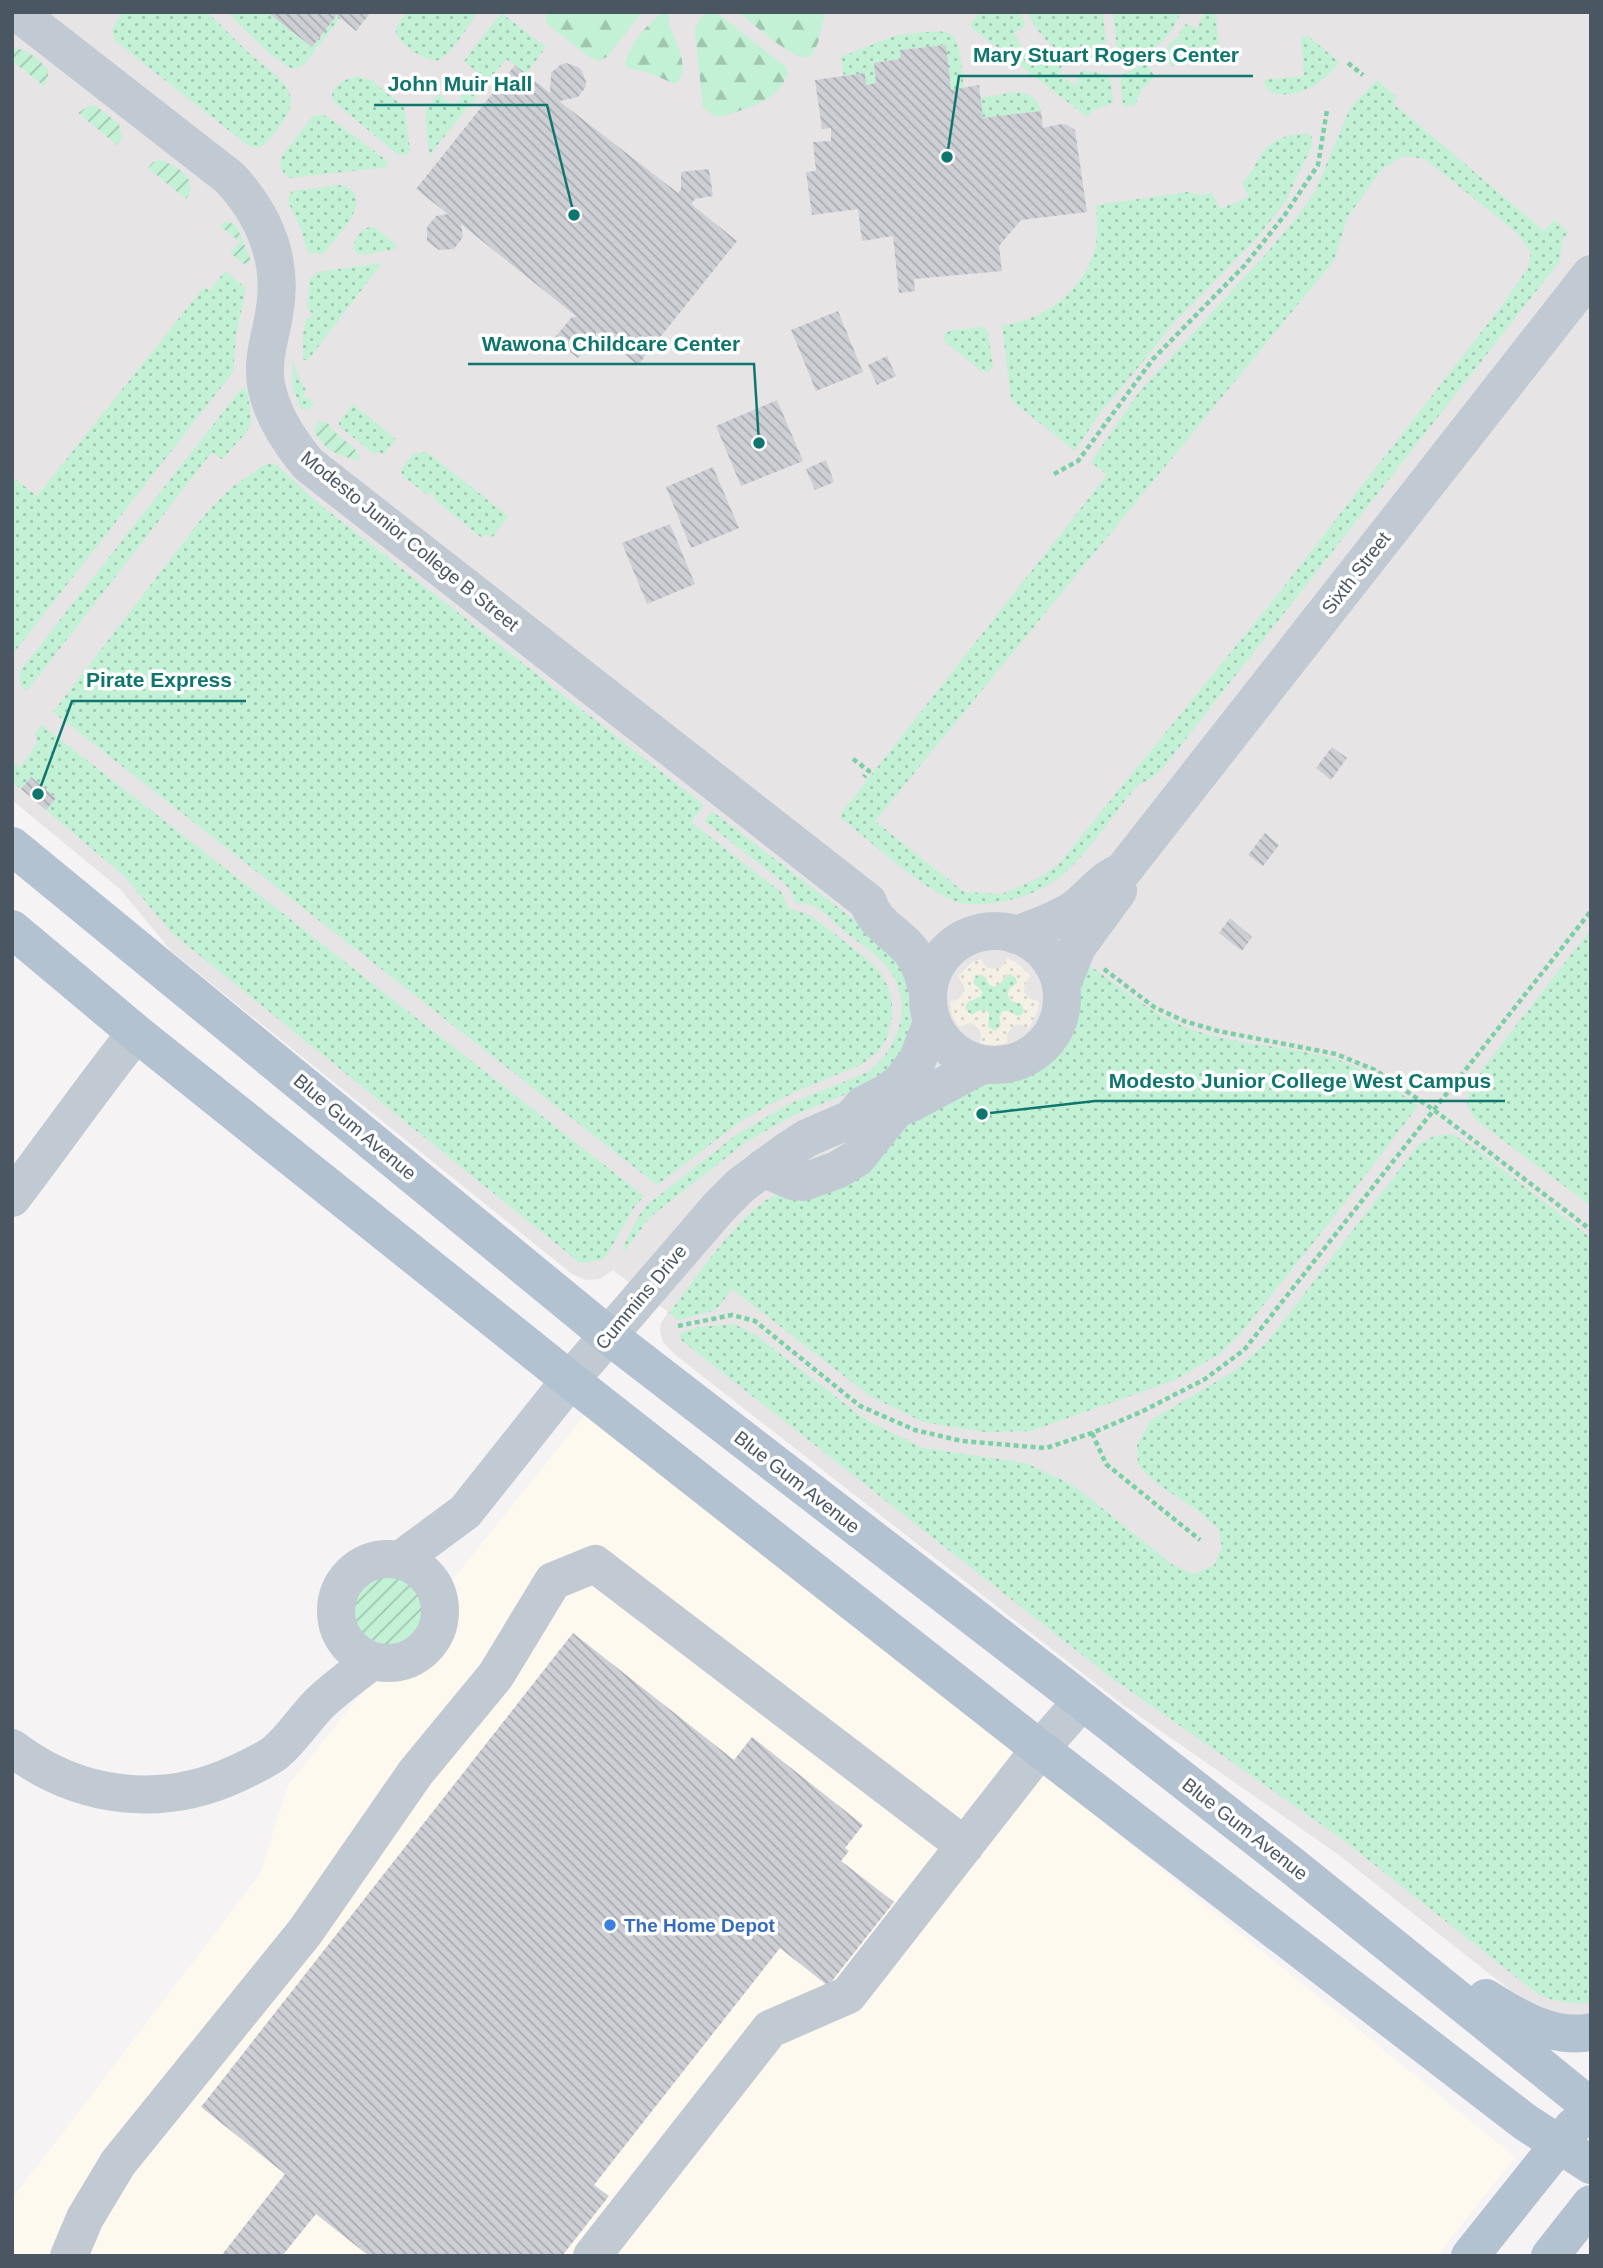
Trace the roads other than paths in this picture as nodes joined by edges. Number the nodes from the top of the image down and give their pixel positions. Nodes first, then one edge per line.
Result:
1 (17, 12) edge
2 (1591, 274) edge
3 (12, 846) edge
4 (1122, 872) junction
5 (868, 902) junction
6 (12, 929) edge
7 (1016, 935) junction
8 (968, 937) junction
9 (1061, 987) junction
10 (930, 1007) junction
11 (136, 1033) junction
12 (982, 1065) junction
13 (897, 1108) junction
14 (851, 1119) junction
15 (763, 1168) junction
16 (12, 1198) edge
17 (609, 1336) junction
18 (570, 1380) junction
19 (465, 1512) junction
20 (400, 1560) junction
21 (434, 1587) junction
22 (358, 1651) junction
23 (1082, 1701) junction
24 (12, 1748) edge
25 (1040, 1749) junction
26 (965, 1846) junction
27 (1295, 1868) junction
28 (1591, 2032) edge
29 (1591, 2107) edge
30 (1557, 2145) junction
31 (1591, 2165) edge
32 (1591, 2204) edge
33 (69, 2256) edge
34 (592, 2256) edge
35 (1470, 2256) edge
36 (1550, 2256) edge

1 - 5 street, Modesto Junior College B Street
2 - 4 street, Sixth Street
3 - 17 main road, Blue Gum Avenue
4 - 7 street, Sixth Street
4 - 9 street, Sixth Street
5 - 8 street, Modesto Junior College B Street
5 - 10 street, Modesto Junior College B Street
6 - 11 main road
7 - 8 street
7 - 9 street
8 - 10 street
9 - 12 street
10 - 12 street
10 - 14 street, Cummins Drive
11 - 16 street
11 - 18 main road
12 - 13 street, Cummins Drive
13 - 14 street, Cummins Drive
13 - 15 street
14 - 15 street, Cummins Drive
15 - 17 street, Cummins Drive
17 - 18 street, Cummins Drive
17 - 23 main road, Blue Gum Avenue
18 - 19 street, Cummins Drive
18 - 25 main road
19 - 20 street, Cummins Drive
19 - 21 street, Cummins Drive
20 - 21 street
20 - 22 street
21 - 22 street
22 - 24 street
23 - 25 street
23 - 27 main road, Blue Gum Avenue
25 - 26 street
25 - 30 main road
26 - 33 street
26 - 34 street
27 - 28 main road
27 - 29 main road, Blue Gum Avenue
29 - 30 main road
30 - 31 main road
30 - 35 main road
32 - 36 main road

